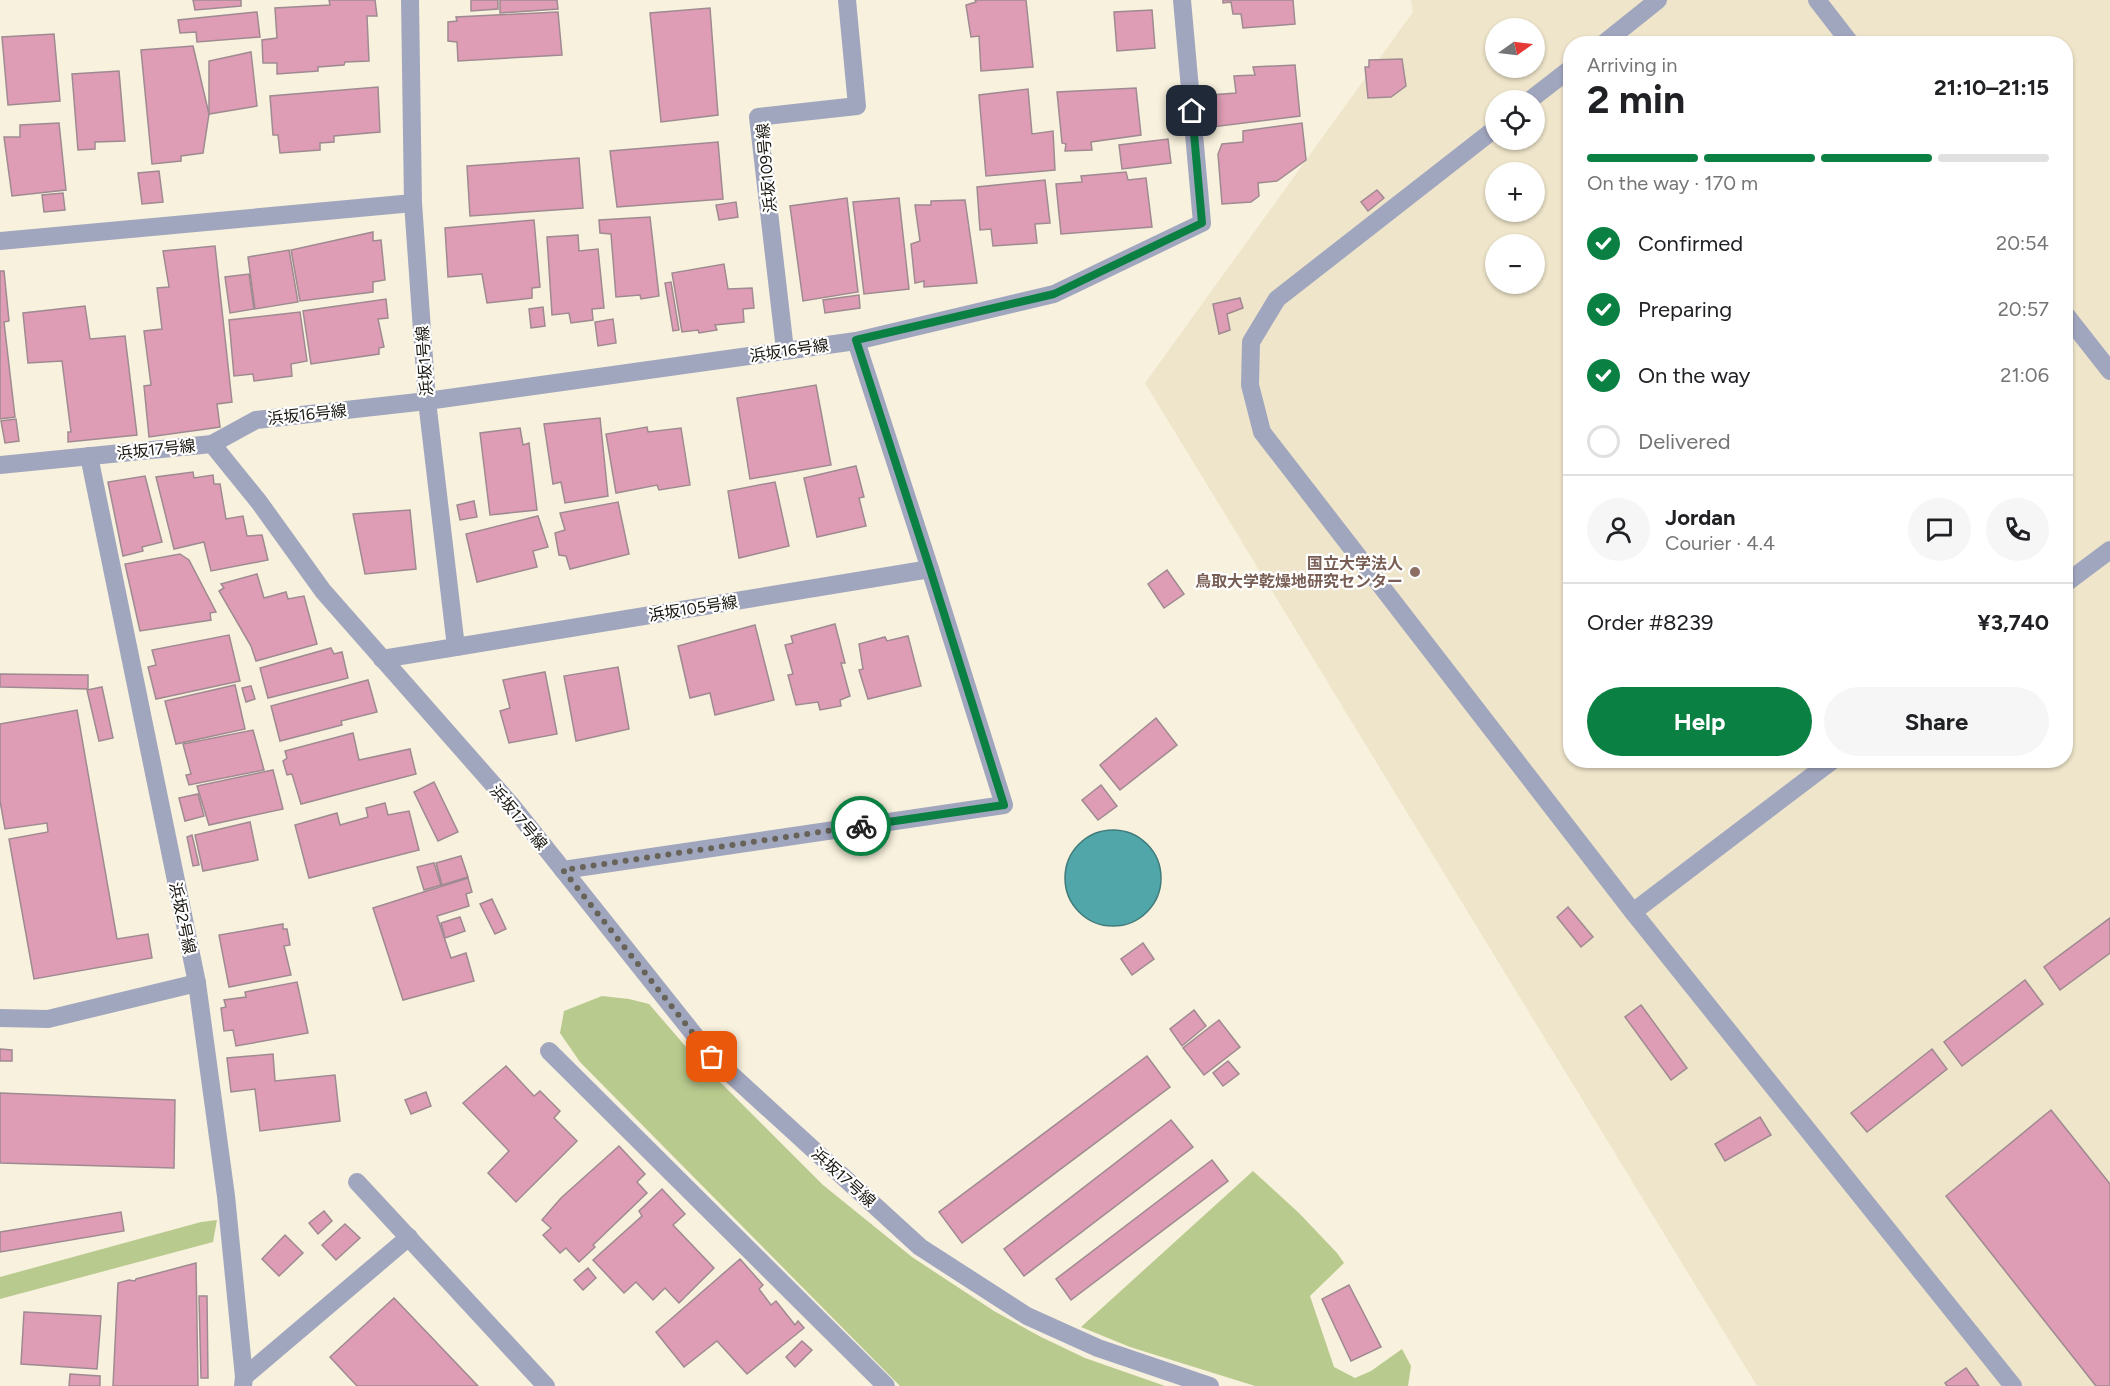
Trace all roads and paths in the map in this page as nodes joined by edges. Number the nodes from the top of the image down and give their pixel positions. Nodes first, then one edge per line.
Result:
1 (410, 0) edge
2 (847, 0) edge
3 (1182, 0) edge
4 (1658, 0) edge
5 (1817, 0) edge
6 (1613, 36) edge
7 (1845, 36) edge
8 (1563, 74) edge
9 (1543, 90) edge
10 (1485, 137) edge
11 (412, 203) junction
12 (0, 241) edge
13 (2073, 324) edge
14 (856, 340) junction
15 (785, 350) junction
16 (2110, 372) edge
17 (427, 401) junction
18 (212, 444) junction
19 (89, 456) junction
20 (0, 465) edge
21 (2110, 550) edge
22 (930, 569) junction
23 (2073, 579) edge
24 (456, 647) junction
25 (382, 659) junction
26 (1822, 768) edge
27 (563, 870) junction
28 (1633, 912) junction
29 (196, 983) junction
30 (0, 1018) edge
31 (549, 1052) dead end
32 (357, 1182) dead end
33 (409, 1237) junction
34 (244, 1381) edge
35 (546, 1386) edge
36 (885, 1386) edge
37 (1210, 1386) edge
38 (2013, 1386) edge

1 - 11 street, 浜坂1号線
2 - 15 street, 浜坂109号線
3 - 14 street, 浜坂16号線
4 - 6 street
5 - 7 street
8 - 9 street
10 - 28 street
11 - 12 street
11 - 17 street, 浜坂1号線
13 - 16 street
14 - 15 street, 浜坂16号線
14 - 22 street
15 - 17 street, 浜坂16号線
17 - 18 street, 浜坂16号線
17 - 24 street, 浜坂1号線
18 - 19 street, 浜坂17号線
18 - 25 street, 浜坂17号線
19 - 20 street, 浜坂17号線
19 - 29 street, 浜坂2号線
21 - 23 street
22 - 24 street, 浜坂105号線
22 - 27 street
24 - 25 street
25 - 27 street, 浜坂17号線
26 - 28 street
27 - 37 street, 浜坂17号線
28 - 38 street
29 - 30 street
29 - 34 street, 浜坂2号線
31 - 36 street
32 - 33 street
33 - 34 street
33 - 35 street

